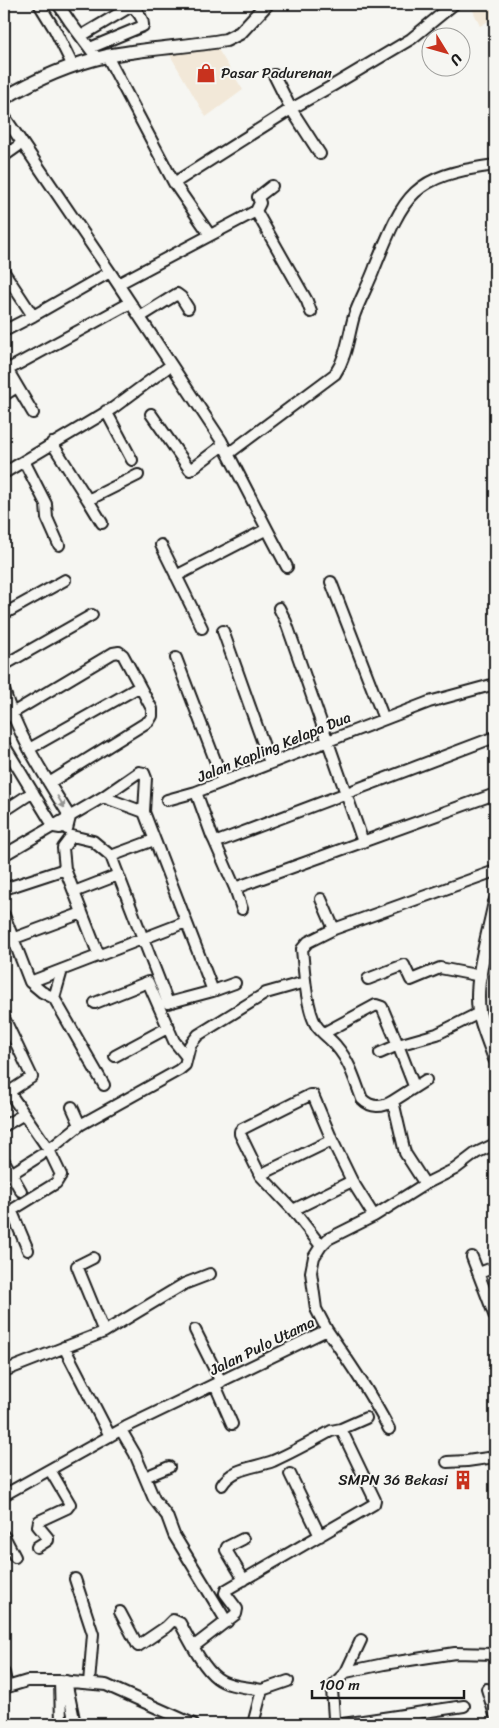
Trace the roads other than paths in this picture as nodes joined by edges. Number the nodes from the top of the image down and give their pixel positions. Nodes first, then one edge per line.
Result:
1 (40, 4) edge
2 (58, 4) edge
3 (267, 4) edge
4 (454, 4) edge
5 (70, 22) junction
6 (98, 26) junction
7 (55, 30) junction
8 (81, 36) junction
9 (106, 42) junction
10 (90, 48) junction
11 (103, 58) junction
12 (73, 66) junction
13 (274, 75) dead end
14 (4, 98) edge
15 (291, 109) junction
16 (4, 116) edge
17 (21, 144) junction
18 (320, 154) dead end
19 (4, 156) edge
20 (495, 165) edge
21 (174, 183) junction
22 (272, 186) dead end
23 (256, 210) junction
24 (210, 235) junction
25 (4, 272) edge
26 (110, 272) junction
27 (118, 284) junction
28 (164, 296) dead end
29 (130, 303) junction
30 (188, 308) dead end
31 (311, 312) dead end
32 (33, 316) junction
33 (139, 316) junction
34 (4, 331) edge
35 (171, 364) junction
36 (6, 367) edge
37 (18, 387) junction
38 (4, 395) edge
39 (106, 412) junction
40 (32, 413) dead end
41 (151, 414) dead end
42 (52, 443) junction
43 (226, 450) junction
44 (132, 460) dead end
45 (24, 461) junction
46 (4, 473) edge
47 (138, 475) dead end
48 (88, 500) junction
49 (102, 523) dead end
50 (267, 528) junction
51 (59, 545) dead end
52 (161, 545) dead end
53 (287, 567) dead end
54 (176, 576) junction
55 (65, 580) dead end
56 (331, 582) dead end
57 (279, 608) dead end
58 (4, 614) edge
59 (92, 615) dead end
60 (202, 628) dead end
61 (223, 631) dead end
62 (176, 658) dead end
63 (4, 664) edge
64 (495, 684) edge
65 (139, 687) junction
66 (4, 690) edge
67 (7, 716) edge
68 (384, 719) junction
69 (495, 736) edge
70 (327, 741) junction
71 (4, 745) edge
72 (29, 749) junction
73 (8, 761) edge
74 (270, 763) junction
75 (223, 781) junction
76 (49, 783) junction
77 (33, 792) junction
78 (196, 792) junction
79 (346, 793) junction
80 (495, 794) edge
81 (103, 798) junction
82 (167, 800) dead end
83 (4, 811) edge
84 (144, 812) junction
85 (70, 817) junction
86 (54, 827) junction
87 (69, 833) junction
88 (154, 840) junction
89 (214, 840) junction
90 (363, 842) junction
91 (4, 855) edge
92 (111, 856) junction
93 (65, 869) junction
94 (495, 871) edge
95 (118, 874) junction
96 (235, 888) junction
97 (4, 889) edge
98 (74, 892) junction
99 (321, 899) dead end
100 (495, 902) edge
101 (242, 910) dead end
102 (82, 913) junction
103 (4, 915) edge
104 (186, 922) junction
105 (334, 929) junction
106 (143, 938) junction
107 (12, 939) junction
108 (98, 956) junction
109 (62, 970) junction
110 (481, 976) junction
111 (368, 979) dead end
112 (30, 982) junction
113 (305, 982) junction
114 (235, 983) dead end
115 (212, 991) junction
116 (54, 998) junction
117 (95, 1003) dead end
118 (479, 1014) junction
119 (4, 1018) edge
120 (169, 1027) junction
121 (324, 1033) junction
122 (398, 1045) junction
123 (380, 1053) dead end
124 (115, 1056) dead end
125 (187, 1057) junction
126 (495, 1058) edge
127 (426, 1080) dead end
128 (104, 1085) dead end
129 (414, 1086) junction
130 (6, 1094) edge
131 (392, 1101) junction
132 (72, 1107) dead end
133 (18, 1117) dead end
134 (80, 1125) junction
135 (4, 1126) edge
136 (332, 1140) junction
137 (495, 1144) edge
138 (45, 1153) junction
139 (4, 1161) edge
140 (11, 1174) junction
141 (260, 1175) junction
142 (352, 1181) junction
143 (425, 1184) junction
144 (21, 1191) dead end
145 (292, 1210) junction
146 (8, 1214) edge
147 (374, 1216) junction
148 (321, 1246) junction
149 (28, 1250) dead end
150 (472, 1257) dead end
151 (93, 1258) dead end
152 (495, 1267) edge
153 (479, 1273) junction
154 (210, 1274) dead end
155 (495, 1317) edge
156 (195, 1330) dead end
157 (327, 1330) junction
158 (104, 1332) junction
159 (64, 1347) junction
160 (4, 1371) edge
161 (218, 1384) junction
162 (366, 1418) dead end
163 (232, 1424) dead end
164 (341, 1429) junction
165 (389, 1429) dead end
166 (121, 1430) junction
167 (110, 1436) junction
168 (495, 1457) edge
169 (448, 1462) dead end
170 (168, 1467) dead end
171 (50, 1470) junction
172 (290, 1474) dead end
173 (145, 1478) junction
174 (222, 1485) dead end
175 (4, 1495) edge
176 (4, 1536) edge
177 (320, 1536) junction
178 (243, 1538) dead end
179 (36, 1547) dead end
180 (15, 1557) dead end
181 (75, 1579) dead end
182 (244, 1580) junction
183 (120, 1612) dead end
184 (227, 1622) junction
185 (361, 1640) dead end
186 (193, 1647) junction
187 (495, 1654) edge
188 (346, 1672) junction
189 (4, 1673) edge
190 (63, 1681) junction
191 (288, 1681) dead end
192 (89, 1683) junction
193 (5, 1688) edge
194 (487, 1689) dead end
195 (262, 1690) junction
196 (464, 1706) dead end
197 (495, 1715) edge
198 (333, 1722) edge
199 (61, 1724) edge
200 (75, 1724) edge
201 (193, 1724) edge
202 (252, 1724) edge
203 (343, 1724) edge

1 - 7 street
2 - 5 street
3 - 11 main road
4 - 15 street
5 - 7 street
5 - 8 street
6 - 8 street
6 - 9 street
6 - 9 street
7 - 12 street
8 - 10 street
9 - 10 street
10 - 11 street
11 - 12 main road
11 - 21 street
12 - 14 main road
13 - 15 street
15 - 18 street
15 - 21 street
16 - 17 street
17 - 19 street
17 - 26 street
20 - 43 street
21 - 24 street
22 - 23 street
23 - 24 street
23 - 31 street
24 - 27 street
25 - 32 street
26 - 27 street
26 - 32 street
27 - 29 street
28 - 33 street
29 - 33 street
29 - 36 street
30 - 33 street
32 - 34 street
33 - 35 street
35 - 39 street
35 - 43 street
36 - 37 street
37 - 38 street
37 - 40 street
39 - 42 street
39 - 44 street
41 - 43 street
42 - 45 street
42 - 48 street
43 - 50 street
45 - 46 street
45 - 51 street
47 - 48 street
48 - 49 street
50 - 53 street
50 - 54 street
52 - 54 street
54 - 60 street
55 - 58 street
56 - 68 street
57 - 70 street
59 - 63 street
61 - 74 street
62 - 75 street
64 - 68 street, Jalan Kapling Kelapa Dua
65 - 67 street
65 - 72 street
65 - 76 street
66 - 67 street
67 - 72 street
68 - 70 street, Jalan Kapling Kelapa Dua
69 - 79 street
70 - 74 street, Jalan Kapling Kelapa Dua
70 - 79 street
71 - 73 street
72 - 76 street
73 - 77 street
74 - 75 street, Jalan Kapling Kelapa Dua
75 - 78 street, Jalan Kapling Kelapa Dua
76 -> 85 street
77 - 83 street
77 - 86 street
78 - 82 street
78 - 89 street, Jalan Kapling Kelapa Dua
79 - 89 street
79 - 90 street
80 - 90 street
81 - 84 street
81 - 84 street
81 - 85 street
84 - 88 street
85 - 86 street
85 - 87 street
86 - 87 street
86 - 91 street
87 - 92 street
87 - 93 street
88 - 92 street
88 - 104 street
89 - 96 street, Jalan Kapling Kelapa Dua
90 - 96 street
92 - 95 street
93 - 97 street
93 - 98 street
94 - 105 street
95 - 98 street
95 - 106 street
96 - 101 street, Jalan Kapling Kelapa Dua
98 - 102 street
99 - 105 street
100 - 110 main road
102 - 107 street
102 - 108 street
103 - 107 street
104 - 106 street
104 - 115 street
105 - 113 street
106 - 108 street
106 - 115 street
107 - 112 street
108 - 109 street
109 - 112 street
109 - 116 street
110 - 111 street
110 - 118 main road
112 - 116 street
113 - 121 street
113 - 125 street
114 - 115 street
116 - 128 street
117 - 120 street
118 - 122 street
118 - 126 main road
119 - 130 street
120 - 124 street
120 - 125 street
121 - 122 street
121 - 131 street
122 - 123 street
122 - 129 street
125 - 134 street
127 - 129 street
129 - 131 street
130 - 138 street
131 - 143 street
132 - 134 street
133 - 135 street
134 - 138 street
136 - 141 street
136 - 141 street
136 - 142 street
137 - 143 street
138 - 140 street
138 - 146 street
139 - 140 street
140 - 144 street
141 - 145 street
142 - 145 street
142 - 147 street
143 - 147 street
145 - 148 street
146 - 149 street
147 - 148 street
148 - 157 street, Jalan Pulo Utama
150 - 153 street
151 - 158 street
152 - 153 street
153 - 155 street
154 - 158 street
156 - 161 street
157 - 161 street, Jalan Pulo Utama
157 - 165 street
158 - 159 street
159 - 160 street
159 - 167 street
161 - 163 street
161 - 166 street, Jalan Pulo Utama
162 - 164 street
164 - 174 street
164 - 177 street
166 - 167 street, Jalan Pulo Utama
166 - 173 street
167 - 171 street, Jalan Pulo Utama
168 - 169 street
170 - 173 street
171 - 175 street, Jalan Pulo Utama
171 - 179 street
172 - 177 street
173 - 184 street
176 - 180 street
177 - 182 street
178 - 182 street
181 - 192 street
182 - 184 street
183 - 186 street
184 - 186 street
185 - 188 street
186 - 195 street
187 - 188 street
188 - 198 street
189 - 193 street
190 - 192 street
190 - 193 street
190 - 199 street
190 - 200 street
191 - 195 street
192 - 201 street
194 - 197 street
195 - 202 street
196 - 203 street

